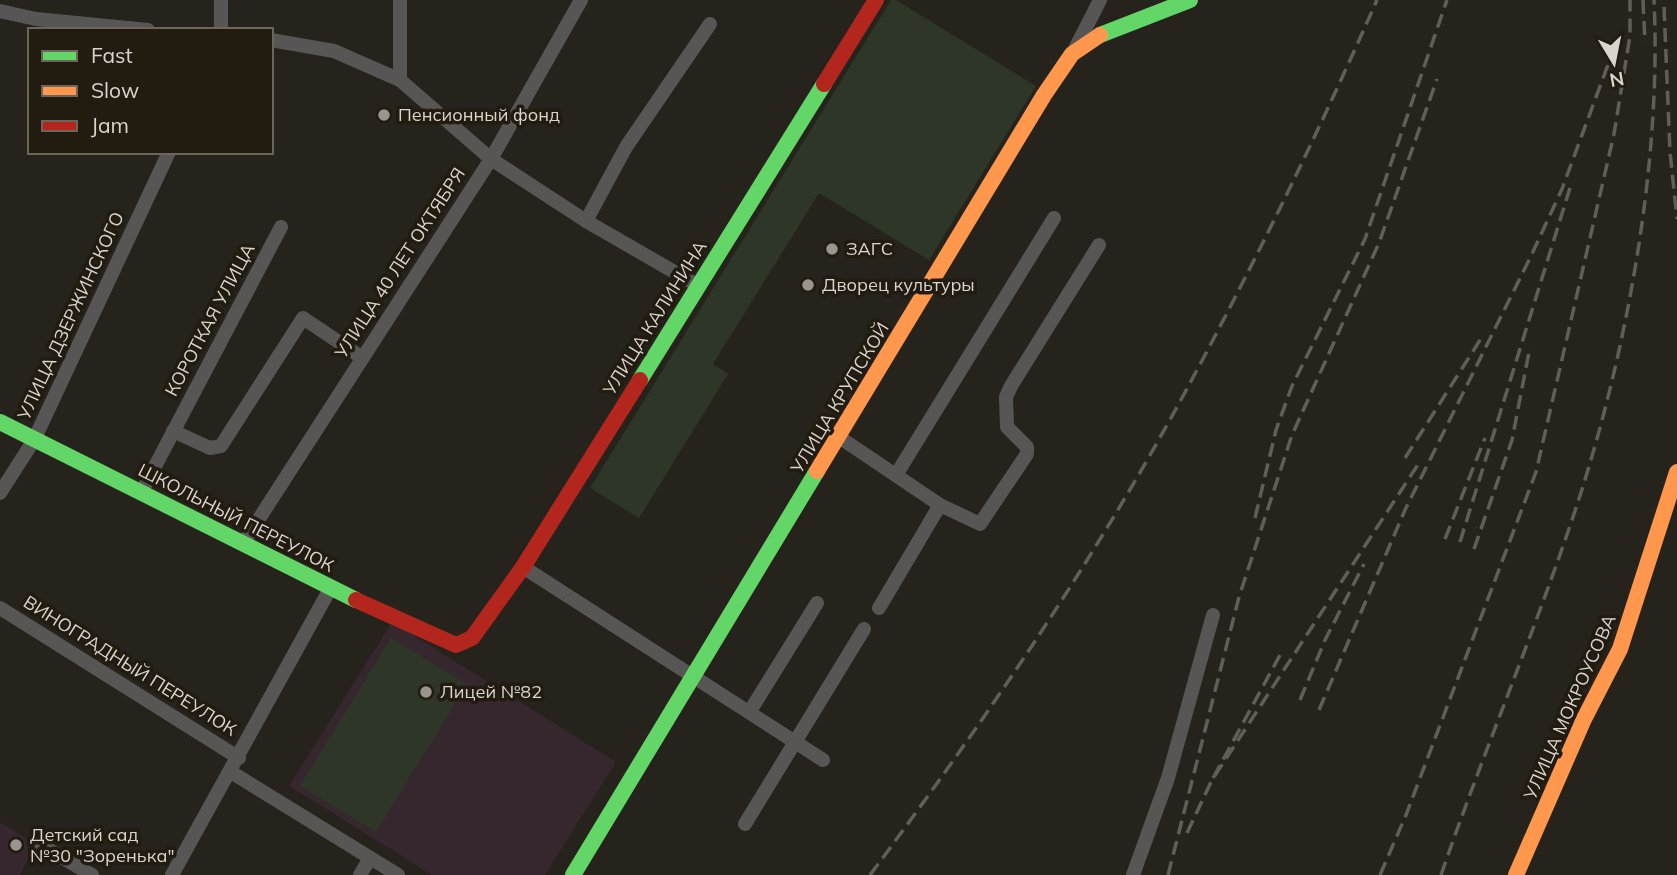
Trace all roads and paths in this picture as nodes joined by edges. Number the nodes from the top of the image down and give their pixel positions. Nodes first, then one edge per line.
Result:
1 (221, 0) edge
2 (400, 0) edge
3 (581, 0) edge
4 (876, 0) edge
5 (1100, 0) edge
6 (1190, 0) edge
7 (0, 11) edge
8 (710, 24) dead end
9 (128, 28) edge
10 (221, 28) edge
11 (273, 40) edge
12 (1072, 54) junction
13 (400, 80) junction
14 (168, 154) edge
15 (491, 159) junction
16 (1054, 218) dead end
17 (586, 220) junction
18 (281, 227) dead end
19 (1099, 245) dead end
20 (697, 285) junction
21 (361, 357) junction
22 (0, 422) edge
23 (173, 431) junction
24 (839, 437) junction
25 (34, 440) junction
26 (1677, 472) edge
27 (896, 475) junction
28 (142, 491) junction
29 (0, 493) edge
30 (940, 505) junction
31 (244, 542) junction
32 (523, 567) junction
33 (330, 589) junction
34 (817, 603) dead end
35 (0, 608) edge
36 (879, 608) dead end
37 (1213, 615) dead end
38 (864, 629) dead end
39 (456, 645) joint
40 (695, 675) junction
41 (750, 711) junction
42 (794, 741) junction
43 (239, 758) junction
44 (823, 760) dead end
45 (231, 772) junction
46 (745, 824) dead end
47 (36, 842) dead end
48 (370, 858) junction
49 (92, 875) edge
50 (173, 875) edge
51 (360, 875) edge
52 (398, 875) edge
53 (573, 875) edge
54 (1133, 875) edge
55 (1516, 875) edge

1 - 10 street
2 - 13 street
3 - 15 street, УЛИЦА 40 ЛЕТ ОКТЯБРЯ
4 - 20 street, УЛИЦА КАЛИНИНА
5 - 12 street
6 - 12 street, УЛИЦА КРУПСКОЙ
7 - 9 street
8 - 17 street
11 - 13 street
12 - 24 street, УЛИЦА КРУПСКОЙ
13 - 15 street
14 - 25 street, УЛИЦА ДЗЕРЖИНСКОГО
15 - 17 street
15 - 21 street, УЛИЦА 40 ЛЕТ ОКТЯБРЯ
16 - 27 street
17 - 20 street
18 - 23 street, КОРОТКАЯ УЛИЦА
19 - 30 street
20 - 32 street, УЛИЦА КАЛИНИНА
21 - 23 street
21 - 31 street, УЛИЦА 40 ЛЕТ ОКТЯБРЯ
22 - 25 street, ШКОЛЬНЫЙ ПЕРЕУЛОК
23 - 28 street, КОРОТКАЯ УЛИЦА
24 - 27 street
24 - 40 street, УЛИЦА КРУПСКОЙ
25 - 28 street, ШКОЛЬНЫЙ ПЕРЕУЛОК
25 - 29 street, УЛИЦА ДЗЕРЖИНСКОГО
26 - 55 street, УЛИЦА МОКРОУСОВА
27 - 30 street
28 - 31 street, ШКОЛЬНЫЙ ПЕРЕУЛОК
30 - 36 street
31 - 33 street, ШКОЛЬНЫЙ ПЕРЕУЛОК
32 - 39 street, УЛИЦА КАЛИНИНА
32 - 40 street
33 - 39 street, ШКОЛЬНЫЙ ПЕРЕУЛОК
33 - 43 street
34 - 41 street
35 - 43 street, ВИНОГРАДНЫЙ ПЕРЕУЛОК
37 - 54 street
38 - 42 street
40 - 41 street
40 - 53 street, УЛИЦА КРУПСКОЙ
41 - 42 street
42 - 44 street
42 - 46 street
43 - 45 street
45 - 48 street
45 - 50 street
47 - 49 street
48 - 51 street
48 - 52 street

